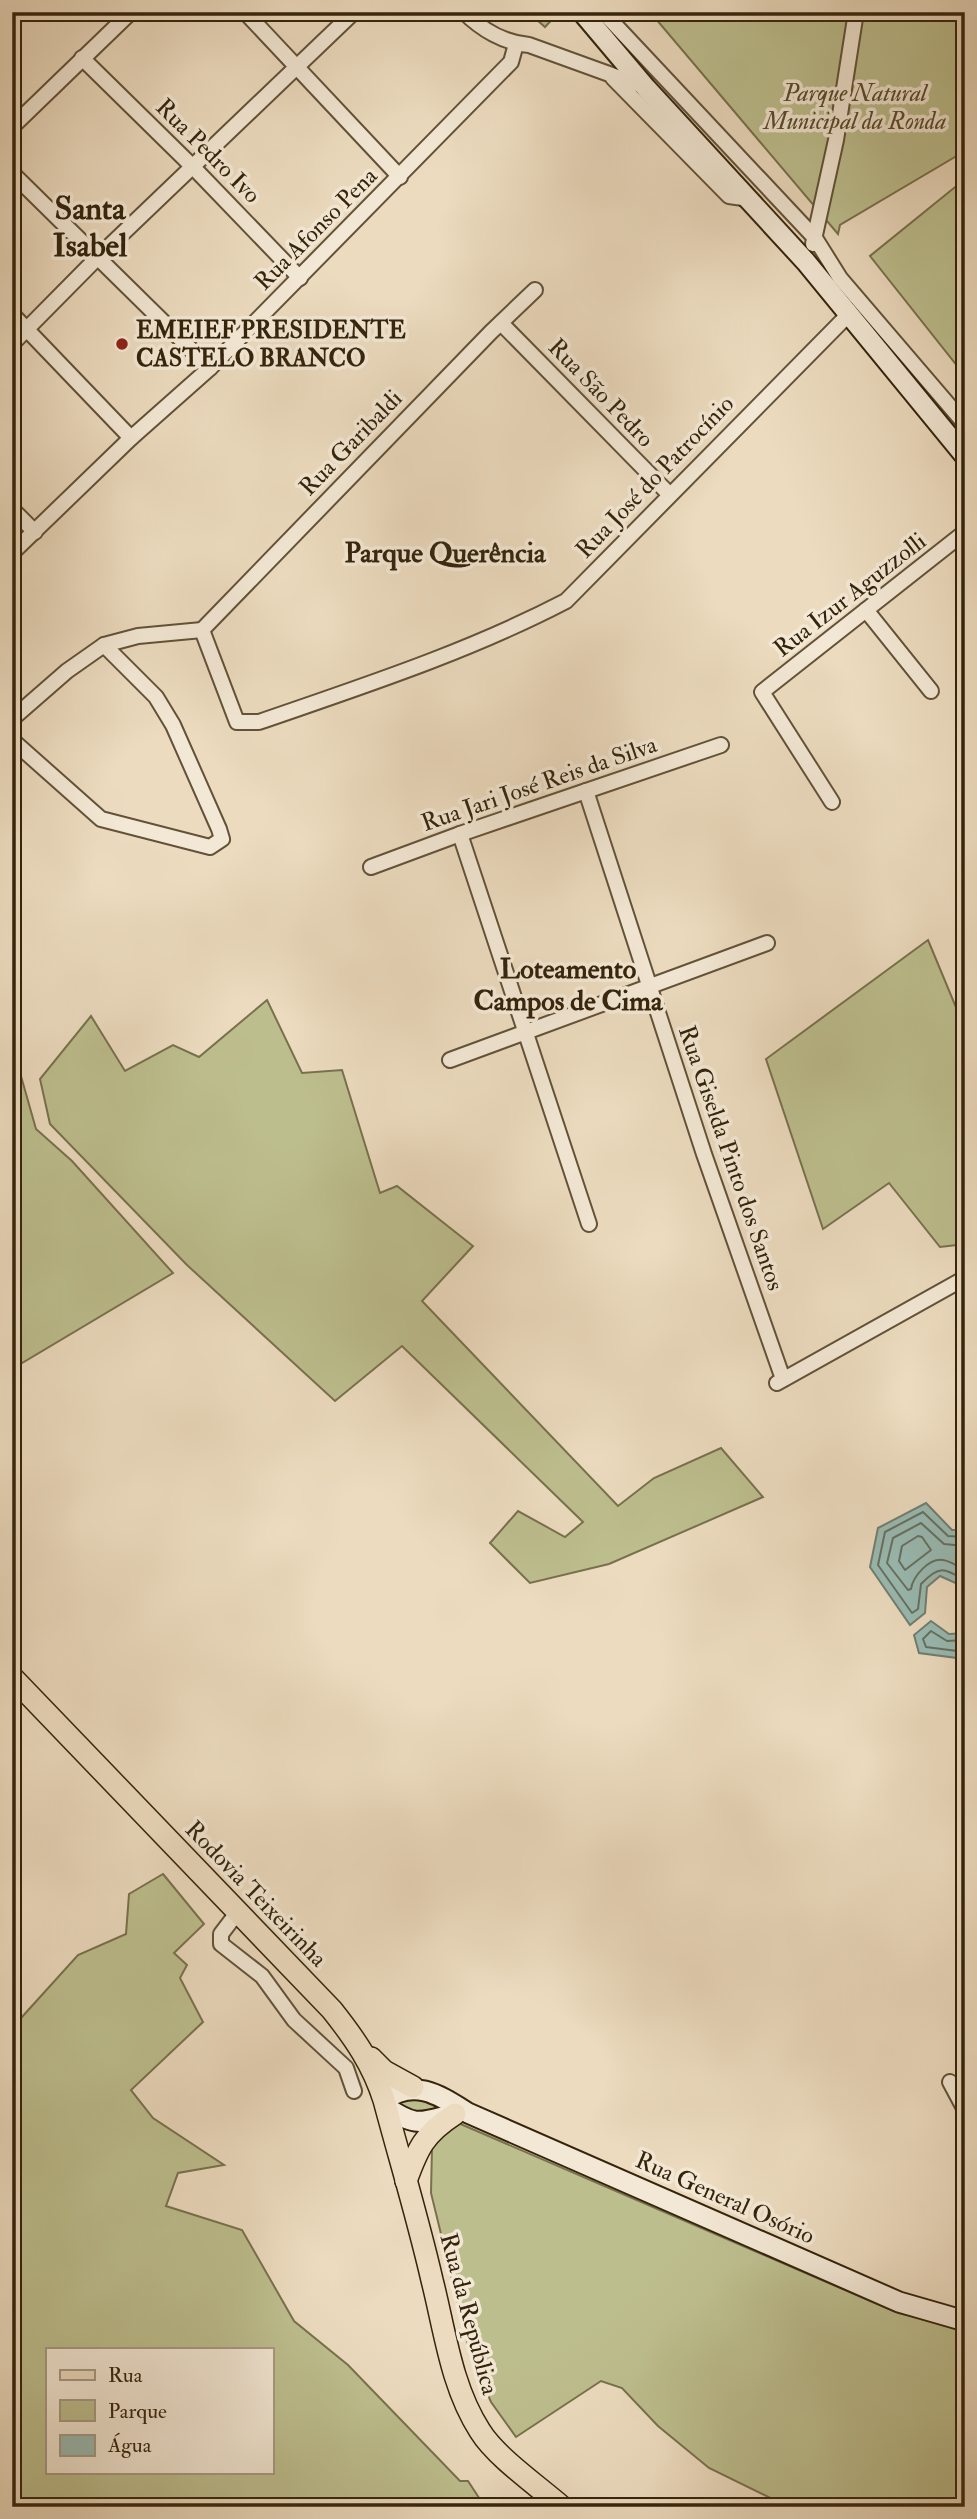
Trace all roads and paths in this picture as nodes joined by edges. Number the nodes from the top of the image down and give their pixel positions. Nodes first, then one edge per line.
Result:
1 (131, 12) edge
2 (245, 12) edge
3 (354, 12) edge
4 (464, 12) edge
5 (582, 12) edge
6 (603, 12) edge
7 (856, 12) edge
8 (516, 44) junction
9 (82, 58) junction
10 (296, 66) junction
11 (610, 74) junction
12 (646, 88) junction
13 (12, 127) edge
14 (192, 167) junction
15 (12, 173) edge
16 (400, 177) junction
17 (751, 200) junction
18 (815, 238) junction
19 (98, 257) junction
20 (806, 262) junction
21 (300, 278) junction
22 (535, 290) dead end
23 (12, 314) edge
24 (849, 314) junction
25 (501, 323) junction
26 (27, 330) junction
27 (12, 344) edge
28 (210, 368) junction
29 (965, 425) edge
30 (131, 438) junction
31 (965, 456) edge
32 (669, 494) junction
33 (12, 509) edge
34 (35, 532) junction
35 (965, 532) edge
36 (12, 553) edge
37 (866, 610) junction
38 (202, 631) junction
39 (104, 645) junction
40 (931, 691) dead end
41 (12, 719) edge
42 (12, 740) edge
43 (721, 745) dead end
44 (586, 792) junction
45 (832, 802) dead end
46 (460, 834) junction
47 (371, 867) dead end
48 (766, 943) dead end
49 (649, 988) junction
50 (527, 1032) junction
51 (450, 1060) dead end
52 (589, 1224) dead end
53 (965, 1278) edge
54 (12, 1677) edge
55 (237, 1913) junction
56 (278, 1954) junction
57 (262, 1976) junction
58 (360, 2046) junction
59 (333, 2056) junction
60 (950, 2082) dead end
61 (413, 2087) junction
62 (354, 2091) dead end
63 (385, 2103) junction
64 (965, 2110) edge
65 (461, 2113) junction
66 (406, 2181) junction
67 (965, 2321) edge
68 (562, 2507) edge

1 - 9 street
2 - 10 street
3 - 10 street
4 - 8 street
5 - 12 street
6 - 18 street
7 - 18 street
8 - 11 street
8 - 16 street, Rua Afonso Pena
9 - 13 street
9 - 14 street, Rua Pedro Ivo
10 - 14 street
10 - 16 street
11 - 12 street
11 - 17 street
12 - 17 street
14 - 19 street
14 - 21 street, Rua Pedro Ivo
15 - 19 street
16 - 21 street, Rua Afonso Pena
17 - 20 street
18 - 20 street
18 - 29 street
19 - 26 street
19 - 28 street
20 - 24 street
21 - 28 street, Rua Afonso Pena
22 - 25 street, Rua Garibaldi
23 - 26 street
24 - 31 street
24 - 32 street, Rua José do Patrocínio
25 - 32 street, Rua São Pedro
25 - 38 street, Rua Garibaldi
26 - 27 street
26 - 30 street
28 - 30 street, Rua Afonso Pena
30 - 34 street, Rua Afonso Pena
32 - 38 street, Rua José do Patrocínio
33 - 34 street
34 - 36 street, Rua Afonso Pena
35 - 37 street, Rua Izur Aguzzolli
37 - 40 street
37 - 45 street, Rua Izur Aguzzolli
38 - 39 street
39 - 41 street
39 - 42 street
43 - 44 street, Rua Jari José Reis da Silva
44 - 46 street, Rua Jari José Reis da Silva
44 - 49 street, Rua Giselda Pinto dos Santos
46 - 47 street, Rua Jari José Reis da Silva
46 - 50 street
48 - 49 street
49 - 50 street
49 - 53 street, Rua Giselda Pinto dos Santos
50 - 51 street
50 - 52 street
54 - 55 main road, Rodovia Teixeirinha
55 - 56 main road, Rodovia Teixeirinha
55 - 57 street
56 - 57 street
56 - 58 main road, Rodovia Teixeirinha
57 - 59 street
58 - 59 street
58 - 61 main road
58 - 63 main road, Rodovia Teixeirinha
59 - 62 street
60 - 64 street
61 - 63 street
61 - 65 street, Rua General Osório
63 - 65 street
63 - 66 main road, Rodovia Teixeirinha
65 - 66 main road
65 - 67 street, Rua General Osório
66 - 68 main road, Rua da República

